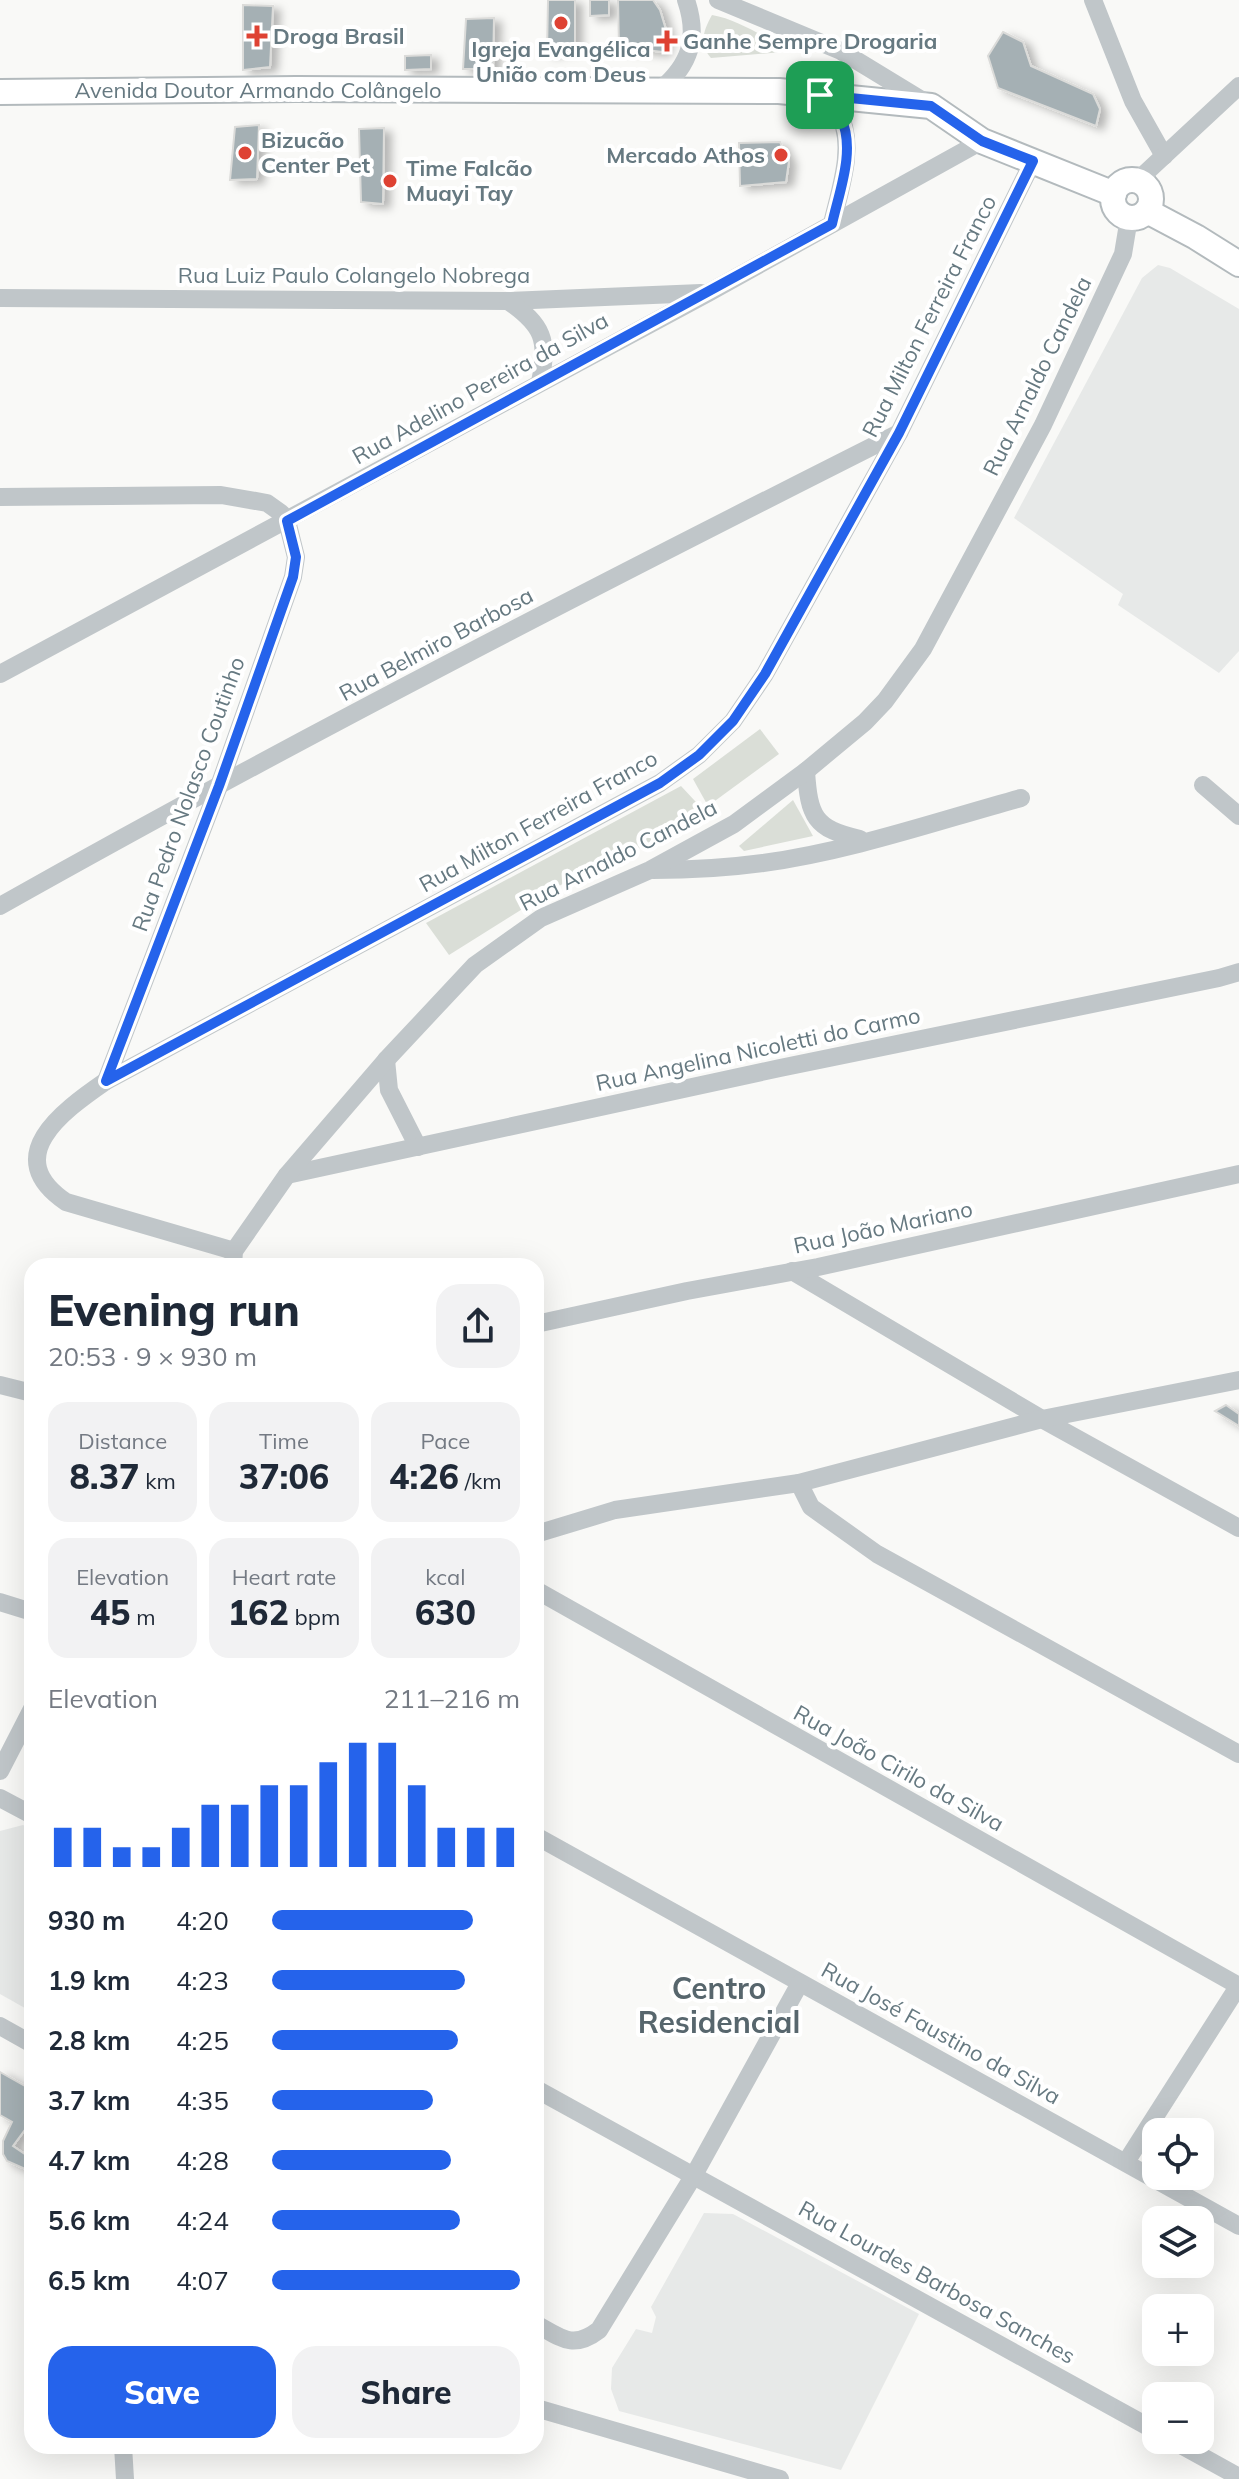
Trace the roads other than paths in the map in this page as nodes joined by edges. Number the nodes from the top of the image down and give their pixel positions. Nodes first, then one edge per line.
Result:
1 (686, 0) edge
2 (718, 0) edge
3 (1093, 0) edge
4 (1239, 86) edge
5 (660, 90) junction
6 (0, 92) edge
7 (820, 95) junction
8 (931, 106) junction
9 (982, 141) junction
10 (1164, 156) junction
11 (1033, 161) junction
12 (1138, 180) junction
13 (1114, 194) junction
14 (1138, 214) junction
15 (832, 224) junction
16 (1239, 264) edge
17 (708, 293) junction
18 (0, 298) edge
19 (508, 301) junction
20 (540, 382) junction
21 (899, 433) junction
22 (0, 497) edge
23 (287, 521) junction
24 (0, 674) edge
25 (806, 771) junction
26 (1203, 785) dead end
27 (219, 786) junction
28 (1021, 798) dead end
29 (1237, 809) edge
30 (866, 841) junction
31 (650, 870) junction
32 (0, 906) edge
33 (1239, 972) edge
34 (386, 1060) junction
35 (106, 1081) junction
36 (418, 1147) junction
37 (1239, 1174) edge
38 (287, 1175) junction
39 (233, 1258) edge
40 (792, 1271) junction
41 (544, 1322) edge
42 (1239, 1380) edge
43 (0, 1385) edge
44 (24, 1391) edge
45 (1042, 1419) junction
46 (799, 1483) junction
47 (1239, 1528) edge
48 (544, 1532) edge
49 (544, 1594) edge
50 (0, 1602) edge
51 (24, 1610) edge
52 (24, 1724) edge
53 (1239, 1754) edge
54 (0, 1771) edge
55 (0, 1798) edge
56 (24, 1811) edge
57 (544, 1840) edge
58 (800, 1983) junction
59 (1239, 1985) edge
60 (0, 2026) edge
61 (24, 2040) edge
62 (544, 2093) edge
63 (1126, 2162) junction
64 (694, 2175) junction
65 (1239, 2226) edge
66 (544, 2328) edge
67 (544, 2410) edge
68 (1142, 2423) edge
69 (123, 2454) edge
70 (1197, 2454) edge
71 (1239, 2477) edge
72 (125, 2479) edge
73 (780, 2479) edge

1 - 5 street
2 - 8 street
3 - 10 street
4 - 10 street
5 - 6 street, Avenida Doutor Armando Colângelo
5 - 7 street, Avenida Doutor Armando Colângelo
7 - 8 street, Avenida Doutor Armando Colângelo
7 - 15 street
8 - 9 street
9 - 11 street
9 - 15 street, Rua Adelino Pereira da Silva
10 - 12 street
11 - 13 street
11 - 21 street, Rua Milton Ferreira Franco
12 - 13 street
12 - 14 street
13 - 14 street
14 - 16 street
14 - 25 street, Rua Arnaldo Candela
15 - 17 street, Rua Adelino Pereira da Silva
17 - 19 street, Rua Luiz Paulo Colangelo Nobrega
17 - 20 street, Rua Adelino Pereira da Silva
18 - 19 street, Rua Luiz Paulo Colangelo Nobrega
19 - 20 street
20 - 23 street, Rua Adelino Pereira da Silva
21 - 27 street, Rua Belmiro Barbosa
21 - 35 street, Rua Milton Ferreira Franco
22 - 23 street
23 - 24 street, Rua Adelino Pereira da Silva
23 - 27 street, Rua Pedro Nolasco Coutinho
25 - 30 street
25 - 31 street, Rua Arnaldo Candela
26 - 29 street
27 - 32 street, Rua Belmiro Barbosa
27 - 35 street, Rua Pedro Nolasco Coutinho
28 - 30 street
30 - 31 street
31 - 34 street, Rua Arnaldo Candela
33 - 36 street, Rua Angelina Nicoletti do Carmo
34 - 36 street
34 - 38 street, Rua Arnaldo Candela
35 - 39 street, Rua Milton Ferreira Franco
36 - 38 street, Rua Angelina Nicoletti do Carmo
37 - 40 street, Rua João Mariano
38 - 39 street, Rua Arnaldo Candela
40 - 41 street, Rua João Mariano
40 - 45 street
42 - 45 street
43 - 44 street
45 - 46 street
45 - 47 street
46 - 48 street
46 - 53 street
49 - 59 street, Rua João Cirilo da Silva
50 - 51 street
52 - 54 street
55 - 56 street
57 - 58 street, Rua José Faustino da Silva
58 - 63 street, Rua José Faustino da Silva
58 - 64 street
59 - 63 street
60 - 61 street
62 - 64 street, Rua Lourdes Barbosa Sanches
63 - 65 street, Rua José Faustino da Silva
64 - 66 street
64 - 68 street, Rua Lourdes Barbosa Sanches
67 - 73 street
69 - 72 street
70 - 71 street

